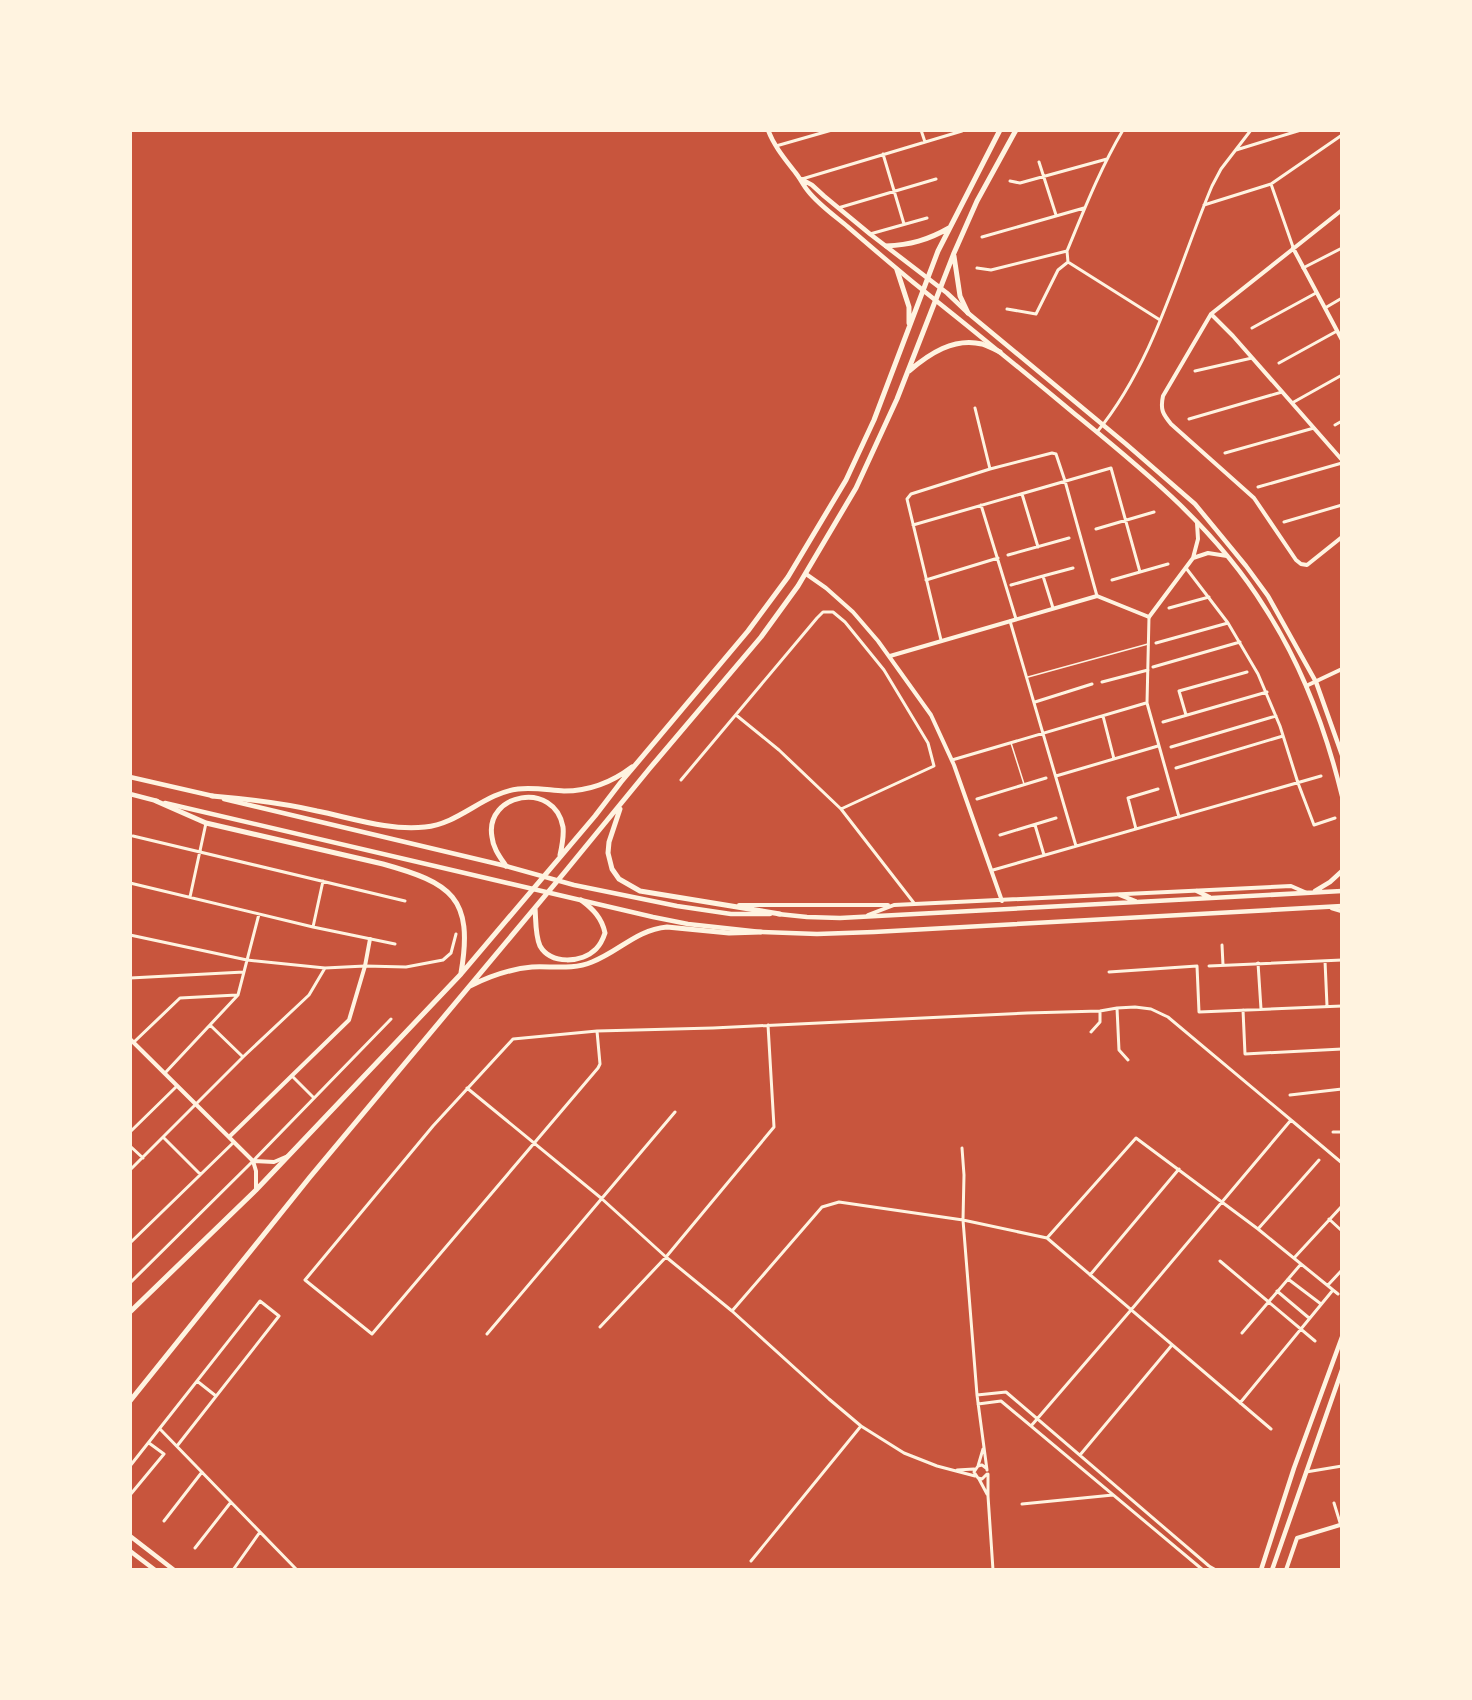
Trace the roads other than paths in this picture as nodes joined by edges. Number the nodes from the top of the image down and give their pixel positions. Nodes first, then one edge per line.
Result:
1 (768, 130) edge
2 (832, 130) edge
3 (921, 130) edge
4 (1000, 130) edge
5 (1016, 130) edge
6 (1123, 130) edge
7 (1251, 130) edge
8 (1301, 130) edge
9 (962, 131) edge
10 (1341, 135) edge
11 (925, 142) junction
12 (776, 146) junction
13 (1234, 150) junction
14 (883, 154) junction
15 (1107, 159) junction
16 (1039, 162) dead end
17 (1044, 177) junction
18 (801, 179) junction
19 (936, 179) dead end
20 (1010, 181) dead end
21 (1271, 184) junction
22 (894, 191) junction
23 (1204, 205) junction
24 (1085, 207) junction
25 (838, 208) junction
26 (1341, 210) edge
27 (1056, 216) junction
28 (927, 218) dead end
29 (904, 224) junction
30 (950, 227) junction
31 (870, 234) junction
32 (982, 237) dead end
33 (886, 246) junction
34 (1293, 247) junction
35 (1341, 248) edge
36 (1067, 251) junction
37 (954, 253) junction
38 (1068, 262) junction
39 (977, 268) dead end
40 (1303, 268) junction
41 (897, 270) junction
42 (928, 279) junction
43 (940, 288) junction
44 (924, 291) junction
45 (1316, 293) junction
46 (1341, 298) edge
47 (935, 300) junction
48 (1325, 308) junction
49 (1007, 309) dead end
50 (968, 313) junction
51 (1211, 314) junction
52 (1160, 320) junction
53 (909, 328) junction
54 (1252, 328) dead end
55 (1337, 331) junction
56 (1341, 340) edge
57 (1000, 352) junction
58 (1252, 358) junction
59 (1279, 363) dead end
60 (1195, 371) dead end
61 (907, 372) junction
62 (1341, 375) edge
63 (1282, 392) junction
64 (1292, 403) junction
65 (975, 408) dead end
66 (1190, 420) dead end
67 (1341, 421) edge
68 (1103, 424) junction
69 (1335, 425) dead end
70 (1314, 428) junction
71 (1097, 432) junction
72 (1225, 453) dead end
73 (1341, 461) edge
74 (990, 469) junction
75 (1065, 481) junction
76 (1258, 488) dead end
77 (1022, 493) junction
78 (981, 505) junction
79 (1341, 505) edge
80 (1154, 512) dead end
81 (1125, 520) junction
82 (1197, 520) junction
83 (1284, 522) dead end
84 (913, 525) junction
85 (1096, 529) dead end
86 (1341, 537) edge
87 (1069, 538) dead end
88 (1038, 547) junction
89 (1008, 555) dead end
90 (1227, 555) junction
91 (998, 558) junction
92 (1193, 558) junction
93 (1168, 564) dead end
94 (1073, 568) dead end
95 (1186, 568) junction
96 (1140, 572) junction
97 (806, 574) junction
98 (1043, 576) junction
99 (926, 580) junction
100 (1112, 580) dead end
101 (1011, 585) dead end
102 (1097, 596) junction
103 (1209, 597) junction
104 (1053, 608) junction
105 (1169, 608) dead end
106 (1149, 617) junction
107 (1016, 619) junction
108 (1010, 621) junction
109 (1228, 623) junction
110 (941, 640) junction
111 (1240, 642) junction
112 (1149, 644) junction
113 (1156, 644) dead end
114 (890, 656) junction
115 (1153, 667) dead end
116 (1341, 669) edge
117 (1148, 670) junction
118 (1247, 672) dead end
119 (1027, 677) junction
120 (1102, 682) dead end
121 (1316, 682) junction
122 (1092, 684) dead end
123 (1306, 686) junction
124 (1267, 692) junction
125 (1035, 702) junction
126 (1147, 703) junction
127 (736, 715) junction
128 (1186, 715) junction
129 (1102, 716) junction
130 (1276, 716) junction
131 (1163, 722) dead end
132 (1044, 732) junction
133 (1284, 736) junction
134 (1011, 742) junction
135 (1159, 746) junction
136 (1171, 747) dead end
137 (1341, 755) edge
138 (1114, 759) junction
139 (952, 760) junction
140 (640, 761) junction
141 (1176, 768) dead end
142 (1056, 776) junction
143 (1321, 776) dead end
144 (130, 777) edge
145 (1046, 778) dead end
146 (681, 780) dead end
147 (1298, 783) junction
148 (1024, 785) junction
149 (1158, 789) dead end
150 (130, 794) edge
151 (212, 796) junction
152 (1341, 796) edge
153 (977, 800) dead end
154 (156, 801) junction
155 (622, 802) junction
156 (842, 809) junction
157 (1179, 817) junction
158 (1056, 818) dead end
159 (1335, 818) dead end
160 (206, 823) junction
161 (1035, 825) junction
162 (1136, 829) junction
163 (1000, 835) dead end
164 (133, 836) dead end
165 (1076, 846) junction
166 (200, 852) junction
167 (1044, 855) junction
168 (560, 858) junction
169 (506, 866) junction
170 (993, 870) junction
171 (1341, 871) edge
172 (323, 881) junction
173 (130, 883) edge
174 (1197, 891) junction
175 (1341, 891) edge
176 (1310, 893) junction
177 (1120, 895) junction
178 (190, 897) junction
179 (1212, 898) junction
180 (582, 900) junction
181 (405, 901) dead end
182 (1002, 901) junction
183 (1137, 902) junction
184 (914, 904) junction
185 (725, 905) junction
186 (894, 905) junction
187 (1341, 906) edge
188 (1329, 907) junction
189 (535, 908) junction
190 (1341, 911) edge
191 (259, 914) junction
192 (780, 914) junction
193 (866, 916) junction
194 (313, 927) junction
195 (761, 932) junction
196 (456, 934) dead end
197 (130, 935) edge
198 (370, 939) junction
199 (395, 944) dead end
200 (1222, 945) dead end
201 (247, 960) junction
202 (1341, 960) edge
203 (1325, 961) junction
204 (1258, 963) junction
205 (1223, 965) junction
206 (365, 966) junction
207 (1209, 966) dead end
208 (325, 968) junction
209 (244, 972) junction
210 (1109, 972) dead end
211 (461, 974) junction
212 (130, 978) edge
213 (468, 987) junction
214 (238, 995) junction
215 (1327, 1006) junction
216 (1341, 1006) edge
217 (1117, 1008) junction
218 (1261, 1009) junction
219 (1243, 1010) junction
220 (1100, 1011) junction
221 (392, 1019) dead end
222 (210, 1024) junction
223 (768, 1025) junction
224 (597, 1031) junction
225 (1091, 1032) dead end
226 (132, 1040) edge
227 (1341, 1049) edge
228 (243, 1057) junction
229 (1128, 1060) dead end
230 (165, 1073) junction
231 (291, 1076) junction
232 (177, 1086) junction
233 (467, 1088) junction
234 (1341, 1089) edge
235 (1290, 1095) dead end
236 (314, 1098) junction
237 (196, 1105) junction
238 (675, 1112) dead end
239 (1291, 1120) junction
240 (130, 1132) edge
241 (1333, 1132) dead end
242 (1341, 1132) edge
243 (229, 1137) junction
244 (164, 1138) junction
245 (234, 1142) junction
246 (534, 1142) junction
247 (130, 1146) edge
248 (962, 1148) dead end
249 (290, 1155) junction
250 (143, 1158) junction
251 (1319, 1160) dead end
252 (254, 1161) junction
253 (1341, 1162) edge
254 (130, 1170) edge
255 (1179, 1170) junction
256 (200, 1174) junction
257 (256, 1190) junction
258 (601, 1198) junction
259 (1221, 1202) junction
260 (1341, 1206) edge
261 (1329, 1219) junction
262 (963, 1220) junction
263 (1258, 1229) junction
264 (1341, 1231) edge
265 (1047, 1238) junction
266 (130, 1243) edge
267 (666, 1257) junction
268 (1294, 1258) junction
269 (1220, 1261) dead end
270 (1301, 1264) junction
271 (1341, 1270) edge
272 (1090, 1275) junction
273 (1288, 1279) junction
274 (130, 1283) edge
275 (1328, 1286) junction
276 (1333, 1290) junction
277 (1277, 1291) junction
278 (1338, 1294) dead end
279 (1268, 1302) junction
280 (1321, 1304) junction
281 (1131, 1310) junction
282 (732, 1311) junction
283 (130, 1312) edge
284 (1309, 1318) junction
285 (600, 1327) dead end
286 (1300, 1329) junction
287 (1242, 1333) dead end
288 (487, 1334) dead end
289 (1341, 1337) edge
290 (1315, 1341) dead end
291 (1172, 1345) junction
292 (1341, 1370) edge
293 (197, 1381) junction
294 (977, 1395) junction
295 (216, 1396) junction
296 (130, 1401) edge
297 (1240, 1403) junction
298 (978, 1404) junction
299 (1037, 1419) junction
300 (861, 1426) junction
301 (1031, 1426) junction
302 (160, 1429) junction
303 (1271, 1429) dead end
304 (149, 1443) junction
305 (177, 1446) junction
306 (983, 1448) junction
307 (1080, 1455) junction
308 (130, 1466) edge
309 (1341, 1466) edge
310 (976, 1467) junction
311 (1294, 1468) junction
312 (955, 1470) junction
313 (202, 1472) junction
314 (988, 1472) junction
315 (1306, 1472) junction
316 (977, 1477) junction
317 (130, 1495) edge
318 (1113, 1495) junction
319 (988, 1496) junction
320 (231, 1502) junction
321 (1334, 1503) dead end
322 (1022, 1504) dead end
323 (164, 1521) dead end
324 (1341, 1526) edge
325 (260, 1532) junction
326 (130, 1536) edge
327 (1178, 1539) junction
328 (1173, 1545) junction
329 (195, 1548) dead end
330 (130, 1551) edge
331 (751, 1561) dead end
332 (146, 1563) junction
333 (147, 1569) edge
334 (154, 1569) edge
335 (174, 1569) edge
336 (233, 1569) edge
337 (297, 1569) edge
338 (993, 1569) edge
339 (1203, 1569) edge
340 (1216, 1569) edge
341 (1260, 1569) edge
342 (1272, 1569) edge
343 (1286, 1569) edge

1 - 12 main road
2 - 12 street
3 - 11 street
4 - 30 main road
5 - 37 main road
6 - 15 street
7 - 13 street
8 - 13 street
9 - 11 street
10 - 21 street
11 - 14 street
12 - 18 main road
13 - 23 street
14 - 18 street
14 - 22 street
15 - 17 street
15 - 24 street
16 - 17 street
17 - 20 street
17 - 27 street
18 - 25 main road
18 - 41 main road
19 - 22 street
21 - 23 street
21 - 34 street
22 - 25 street
22 - 29 street
23 - 52 street
24 - 27 street
24 - 36 street
25 - 31 main road
26 - 34 street
27 - 32 street
28 - 29 street
29 - 31 street
30 - 33 main road
30 - 42 main road
31 - 33 main road
33 - 42 main road
34 - 40 street
34 - 51 street
35 - 40 street
36 - 38 street
36 - 39 street
37 - 43 main road
37 - 50 main road
38 - 49 street
38 - 52 street
40 - 45 street
41 - 44 main road
41 - 53 main road
42 - 43 main road
42 - 44 main road
43 - 47 main road
43 - 50 main road
44 - 47 main road
44 - 53 main road
45 - 48 street
45 - 54 street
46 - 48 street
47 - 57 main road
47 - 61 main road
48 - 55 street
50 - 68 main road
51 - 58 street
51 - 86 street
52 - 68 street
53 - 140 main road
55 - 56 street
55 - 59 street
57 - 61 main road
57 - 71 main road
58 - 60 street
58 - 63 street
61 - 97 main road
62 - 64 street
63 - 64 street
63 - 66 street
64 - 70 street
65 - 74 street
67 - 69 street
68 - 71 street
68 - 121 main road
70 - 72 street
70 - 73 street
71 - 82 main road
73 - 76 street
74 - 75 street
74 - 84 street
75 - 77 street
75 - 81 street
75 - 102 street
77 - 78 street
77 - 88 street
78 - 84 street
78 - 91 street
79 - 83 street
80 - 81 street
81 - 85 street
81 - 96 street
82 - 90 main road
82 - 92 street
84 - 99 street
87 - 88 street
88 - 89 street
90 - 92 street
90 - 123 main road
91 - 99 street
91 - 107 street
92 - 95 street
93 - 96 street
94 - 98 street
95 - 103 street
95 - 106 street
96 - 100 street
97 - 114 street
97 - 155 main road
98 - 101 street
98 - 104 street
99 - 110 street
102 - 104 street
102 - 106 street
103 - 105 street
103 - 109 street
104 - 107 street
106 - 112 street
107 - 108 street
108 - 110 street
108 - 119 street
109 - 111 street
109 - 113 street
110 - 114 street
111 - 115 street
111 - 124 street
112 - 117 street
112 - 119 lane
114 - 139 street
116 - 121 street
117 - 120 street
117 - 126 street
118 - 128 street
119 - 125 street
121 - 123 street
121 - 137 main road
122 - 125 street
123 - 152 main road
124 - 128 street
124 - 130 street
125 - 132 street
126 - 129 street
126 - 135 street
127 - 146 street
127 - 156 street
127 - 156 street
128 - 131 street
129 - 132 street
129 - 138 street
130 - 133 street
130 - 136 street
132 - 134 street
132 - 142 street
133 - 141 street
133 - 147 street
134 - 139 street
134 - 148 lane
135 - 138 street
135 - 157 street
138 - 142 street
139 - 170 street
140 - 151 main road
140 - 168 main road
142 - 165 street
143 - 147 street
144 - 151 main road
145 - 148 street
147 - 157 street
147 - 159 street
148 - 153 street
149 - 162 street
150 - 154 main road
151 - 169 main road
154 - 160 main road
154 - 180 main road
155 - 185 main road
155 - 189 main road
156 - 184 street
157 - 162 street
158 - 161 street
160 - 166 street
160 - 211 main road
161 - 163 street
161 - 167 street
162 - 165 street
164 - 166 street
165 - 167 street
166 - 172 street
166 - 178 street
167 - 170 street
168 - 169 main road
168 - 211 main road
169 - 192 main road
170 - 182 street
171 - 176 main road
172 - 181 street
172 - 194 street
173 - 178 street
174 - 176 street
174 - 177 street
174 - 179 main road
175 - 176 main road
176 - 179 main road
177 - 182 street
177 - 183 main road
178 - 191 street
179 - 183 main road
180 - 189 main road
180 - 195 main road
182 - 184 street
183 - 193 main road
184 - 186 street
185 - 186 street
185 - 192 main road
186 - 193 street
187 - 188 main road
188 - 190 main road
188 - 195 main road
189 - 213 main road
191 - 194 street
191 - 201 street
192 - 193 main road
194 - 198 street
195 - 213 main road
196 - 206 street
197 - 201 street
198 - 199 street
198 - 206 street
200 - 205 street
201 - 208 street
201 - 209 street
202 - 203 street
203 - 204 street
203 - 215 street
204 - 205 street
204 - 218 street
205 - 207 street
206 - 208 street
206 - 231 street
208 - 228 street
209 - 212 street
209 - 214 street
210 - 219 street
211 - 249 main road
213 - 296 main road
214 - 222 street
214 - 226 street
215 - 216 street
215 - 218 street
217 - 220 street
217 - 229 street
217 - 239 street
218 - 219 street
219 - 227 street
220 - 223 street
220 - 225 street
221 - 236 street
222 - 228 street
222 - 230 street
223 - 224 street
223 - 267 street
224 - 233 street
224 - 246 street
226 - 230 street
228 - 237 street
230 - 232 street
231 - 236 street
231 - 243 street
232 - 237 street
232 - 240 street
233 - 246 street
233 - 246 street
234 - 235 street
236 - 252 street
237 - 243 street
237 - 244 street
238 - 258 street
239 - 253 street
239 - 259 street
241 - 242 street
243 - 245 street
244 - 250 street
244 - 256 street
245 - 252 street
245 - 256 street
246 - 258 street
247 - 250 street
248 - 262 street
249 - 252 street
249 - 257 main road
250 - 254 street
251 - 263 street
252 - 257 street
252 - 274 street
255 - 259 street
255 - 265 street
255 - 272 street
256 - 266 street
257 - 283 main road
258 - 267 street
258 - 288 street
259 - 263 street
259 - 281 street
260 - 261 street
261 - 264 street
261 - 268 street
262 - 265 street
262 - 282 street
262 - 294 street
263 - 268 street
265 - 272 street
267 - 282 street
267 - 285 street
268 - 270 street
269 - 279 street
270 - 273 street
270 - 275 street
271 - 275 street
272 - 281 street
273 - 277 street
273 - 280 street
275 - 276 street
276 - 278 street
276 - 280 street
277 - 279 street
277 - 284 street
279 - 286 street
279 - 287 street
280 - 284 street
281 - 291 street
281 - 299 street
282 - 300 street
284 - 286 street
286 - 290 street
286 - 297 street
289 - 311 main road
291 - 297 street
291 - 307 street
292 - 315 main road
293 - 295 street
293 - 295 street
293 - 302 street
294 - 298 street
294 - 299 street
295 - 305 street
297 - 303 street
298 - 301 street
298 - 306 street
299 - 301 street
299 - 307 street
300 - 312 street
300 - 331 street
301 - 318 street
302 - 304 street
302 - 305 street
304 - 308 street
304 - 317 street
305 - 313 street
306 - 310 street
306 - 314 street
307 - 327 street
309 - 315 street
310 - 312 street
310 - 314 street
310 - 316 street
311 - 315 main road
311 - 341 main road
312 - 316 street
313 - 320 street
313 - 323 street
314 - 316 street
314 - 319 street
315 - 342 main road
316 - 319 street
318 - 322 street
318 - 328 street
319 - 338 street
320 - 325 street
320 - 329 street
321 - 324 street
324 - 343 street
325 - 336 street
325 - 337 street
326 - 335 main road
327 - 328 street
327 - 340 street
328 - 339 street
330 - 332 main road
332 - 333 street
332 - 334 main road

